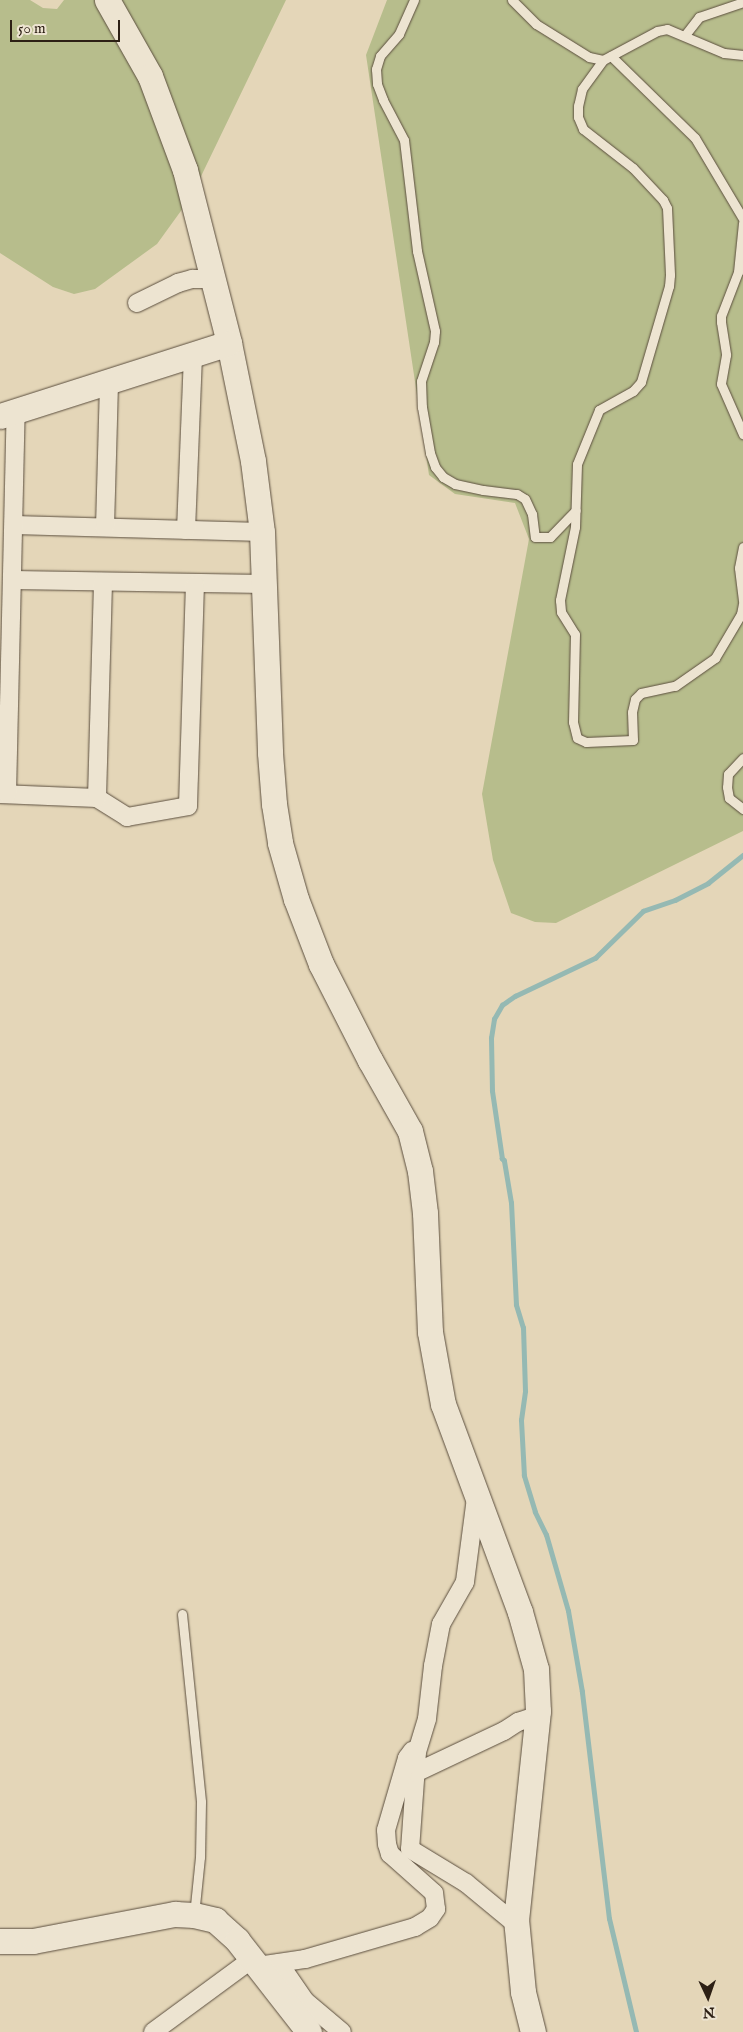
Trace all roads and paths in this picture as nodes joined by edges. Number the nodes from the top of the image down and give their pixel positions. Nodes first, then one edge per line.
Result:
1 (107, 0) edge
2 (414, 0) edge
3 (512, 0) edge
4 (743, 2) edge
5 (685, 35) junction
6 (743, 55) edge
7 (607, 58) junction
8 (743, 218) edge
9 (743, 223) edge
10 (213, 279) junction
11 (137, 303) dead end
12 (229, 343) junction
13 (193, 355) junction
14 (109, 382) junction
15 (8, 414) edge
16 (743, 434) edge
17 (7, 488) edge
18 (576, 510) junction
19 (14, 525) junction
20 (105, 527) junction
21 (186, 530) junction
22 (262, 532) junction
23 (743, 547) edge
24 (13, 580) junction
25 (104, 582) junction
26 (264, 584) junction
27 (195, 585) junction
28 (743, 603) edge
29 (6, 631) edge
30 (743, 758) edge
31 (4, 794) edge
32 (96, 798) junction
33 (743, 809) edge
34 (476, 1498) junction
35 (182, 1614) dead end
36 (538, 1715) junction
37 (423, 1734) junction
38 (415, 1773) junction
39 (194, 1915) junction
40 (517, 1925) junction
41 (0, 1941) edge
42 (263, 1963) junction
43 (153, 2032) edge
44 (308, 2032) edge
45 (342, 2032) edge
46 (533, 2032) edge

1 - 10 street
2 - 18 lane
3 - 7 lane
4 - 5 lane
5 - 6 lane
5 - 7 lane
7 - 8 lane
7 - 18 lane
9 - 16 lane
10 - 11 street
10 - 12 street
12 - 13 street
12 - 22 street
13 - 14 street
13 - 21 street
14 - 15 street
14 - 20 street
15 - 17 street
17 - 19 street
18 - 28 lane
19 - 20 street
19 - 24 street
20 - 21 street
21 - 22 street
22 - 26 street
23 - 28 lane
24 - 25 street
24 - 29 street
25 - 27 street
25 - 32 street
26 - 27 street
26 - 34 street
27 - 32 street
29 - 31 street
30 - 33 lane
31 - 32 street
34 - 36 street
34 - 37 street
35 - 39 lane
36 - 38 street
36 - 40 street
37 - 38 street
37 - 42 street
38 - 40 street
39 - 41 street
39 - 42 street
40 - 46 street
42 - 43 street
42 - 44 street
42 - 45 street

